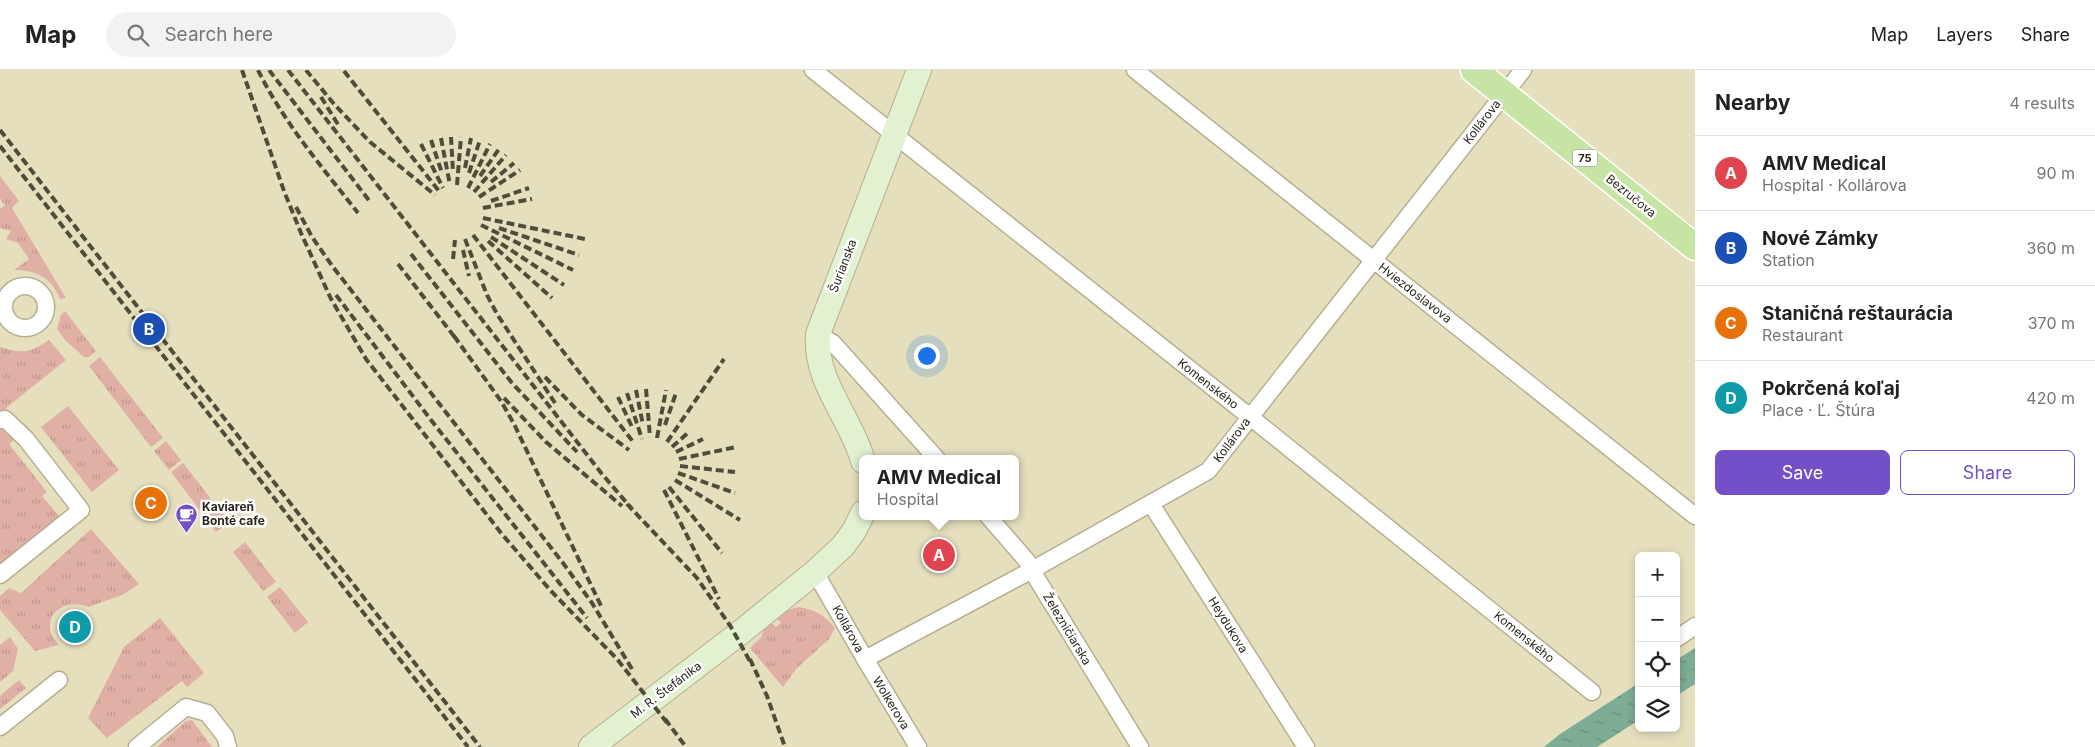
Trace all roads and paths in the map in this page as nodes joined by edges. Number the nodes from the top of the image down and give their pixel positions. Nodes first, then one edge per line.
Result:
1 (813, 70) edge
2 (919, 70) edge
3 (1135, 70) edge
4 (1474, 70) edge
5 (1523, 70) edge
6 (1504, 93) junction
7 (893, 133) junction
8 (1695, 247) edge
9 (1373, 260) junction
10 (818, 334) junction
11 (1250, 416) junction
12 (0, 420) edge
13 (860, 455) edge
14 (933, 455) edge
15 (1151, 504) junction
16 (1695, 516) edge
17 (860, 520) edge
18 (992, 520) edge
19 (1032, 570) junction
20 (815, 572) junction
21 (0, 575) edge
22 (1695, 626) edge
23 (1680, 636) edge
24 (865, 659) junction
25 (58, 680) dead end
26 (1592, 692) dead end
27 (0, 727) edge
28 (137, 747) edge
29 (228, 747) edge
30 (591, 747) edge
31 (918, 747) edge
32 (1140, 747) edge
33 (1306, 747) edge

1 - 7 street, Komenského
2 - 7 street, Šurianska
3 - 9 street, Hviezdoslavova
4 - 6 main road, Bezručova / 75
5 - 6 street, Kollárova
6 - 8 main road, Bezručova / 75
6 - 9 street, Kollárova
7 - 10 street, Šurianska
7 - 11 street, Komenského
9 - 11 street, Kollárova
9 - 16 street, Hviezdoslavova
10 - 13 street, Šurianska
10 - 14 street
11 - 15 street, Kollárova
11 - 26 street, Komenského
12 - 21 street
15 - 19 street, Kollárova
15 - 33 street, Heydukova
17 - 20 street
18 - 19 street, Železničiarska
19 - 24 street, Kollárova
19 - 32 street, Železničiarska
20 - 24 street, Kollárova
20 - 30 street, M. R. Štefánika
22 - 23 street
24 - 31 street, Wolkerova
25 - 27 street
28 - 29 street

